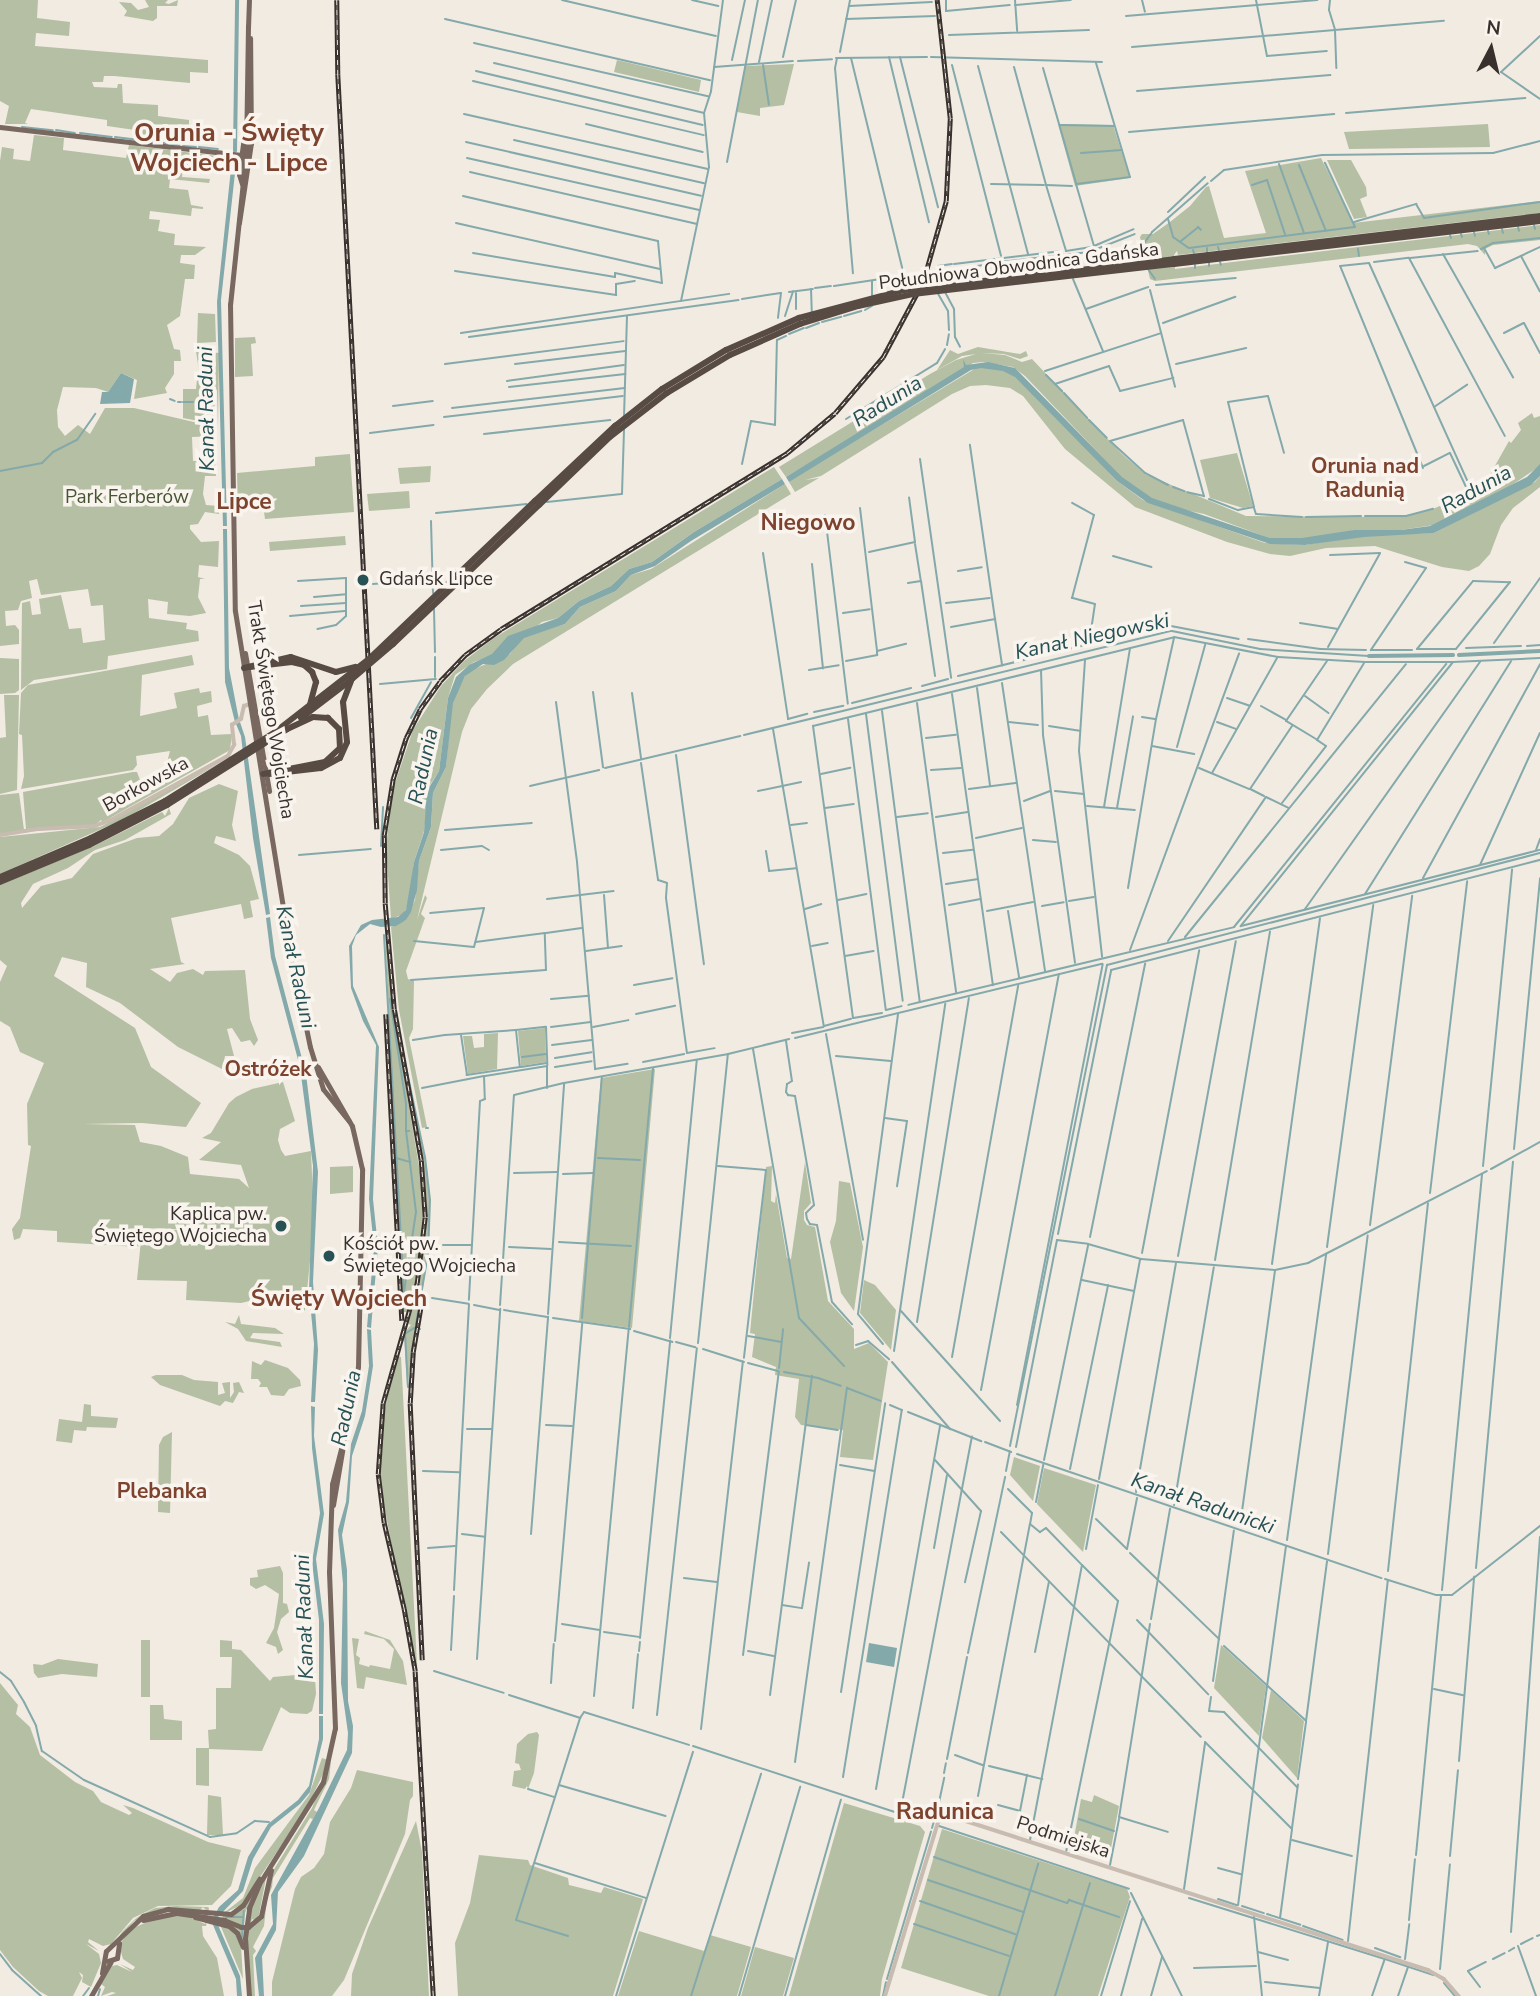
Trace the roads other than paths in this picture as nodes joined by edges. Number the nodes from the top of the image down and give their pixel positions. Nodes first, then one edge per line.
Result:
1 (249, 0) edge
2 (248, 26) junction
3 (251, 121) junction
4 (0, 127) edge
5 (246, 127) junction
6 (241, 155) junction
7 (243, 184) junction
8 (246, 191) junction
9 (1540, 219) edge
10 (238, 226) junction
11 (1174, 261) junction
12 (370, 658) junction
13 (263, 664) junction
14 (246, 668) junction
15 (352, 679) junction
16 (250, 704) junction
17 (308, 708) junction
18 (233, 724) joint
19 (288, 729) junction
20 (295, 769) junction
21 (265, 774) junction
22 (166, 803) junction
23 (0, 835) edge
24 (0, 877) edge
25 (0, 883) edge
26 (269, 1870) junction
27 (211, 1918) junction
28 (224, 1920) junction
29 (137, 1922) junction
30 (120, 1939) junction
31 (110, 1949) junction
32 (117, 1953) junction
33 (245, 1953) junction
34 (109, 1960) junction
35 (91, 1996) edge
36 (249, 1996) edge
37 (885, 1996) edge
38 (1459, 1996) edge

1 - 2 main road, Trakt Świętego Wojciecha
2 - 3 main road, Trakt Świętego Wojciecha
2 - 5 main road, Trakt Świętego Wojciecha
3 - 5 main road
3 - 8 main road, Trakt Świętego Wojciecha
4 - 6 main road
5 - 6 main road
5 - 7 main road, Trakt Świętego Wojciecha
6 - 7 main road
7 - 8 main road
7 - 10 main road, Trakt Świętego Wojciecha
8 - 10 main road, Trakt Świętego Wojciecha
9 - 11 highway, Południowa Obwodnica Gdańska
10 - 14 main road, Trakt Świętego Wojciecha
11 - 12 highway, Południowa Obwodnica Gdańska, bridge
11 - 15 highway, Południowa Obwodnica Gdańska, bridge
12 - 13 highway, bridge
12 - 17 highway, bridge
13 - 14 highway
13 - 17 highway
14 - 16 main road, Trakt Świętego Wojciecha
14 - 21 main road, Trakt Świętego Wojciecha
15 - 19 highway, Południowa Obwodnica Gdańska
15 - 20 highway
16 - 18 street, Trakt Świętego Wojciecha
16 - 21 main road, Trakt Świętego Wojciecha
17 - 22 highway, bridge
18 - 23 street, Borkowska
19 - 20 highway
19 - 22 highway, Południowa Obwodnica Gdańska, bridge
20 - 21 highway
21 - 26 main road, Trakt Świętego Wojciecha
22 - 24 highway
22 - 25 highway
26 - 28 main road
26 - 28 main road
26 - 33 main road
27 - 28 main road
27 - 29 main road
27 - 29 main road
28 - 33 main road
29 - 30 main road
30 - 31 main road
30 - 32 main road
31 - 32 main road
31 - 34 main road
32 - 34 main road
33 - 36 main road
34 - 35 main road
37 - 38 street, Podmiejska

